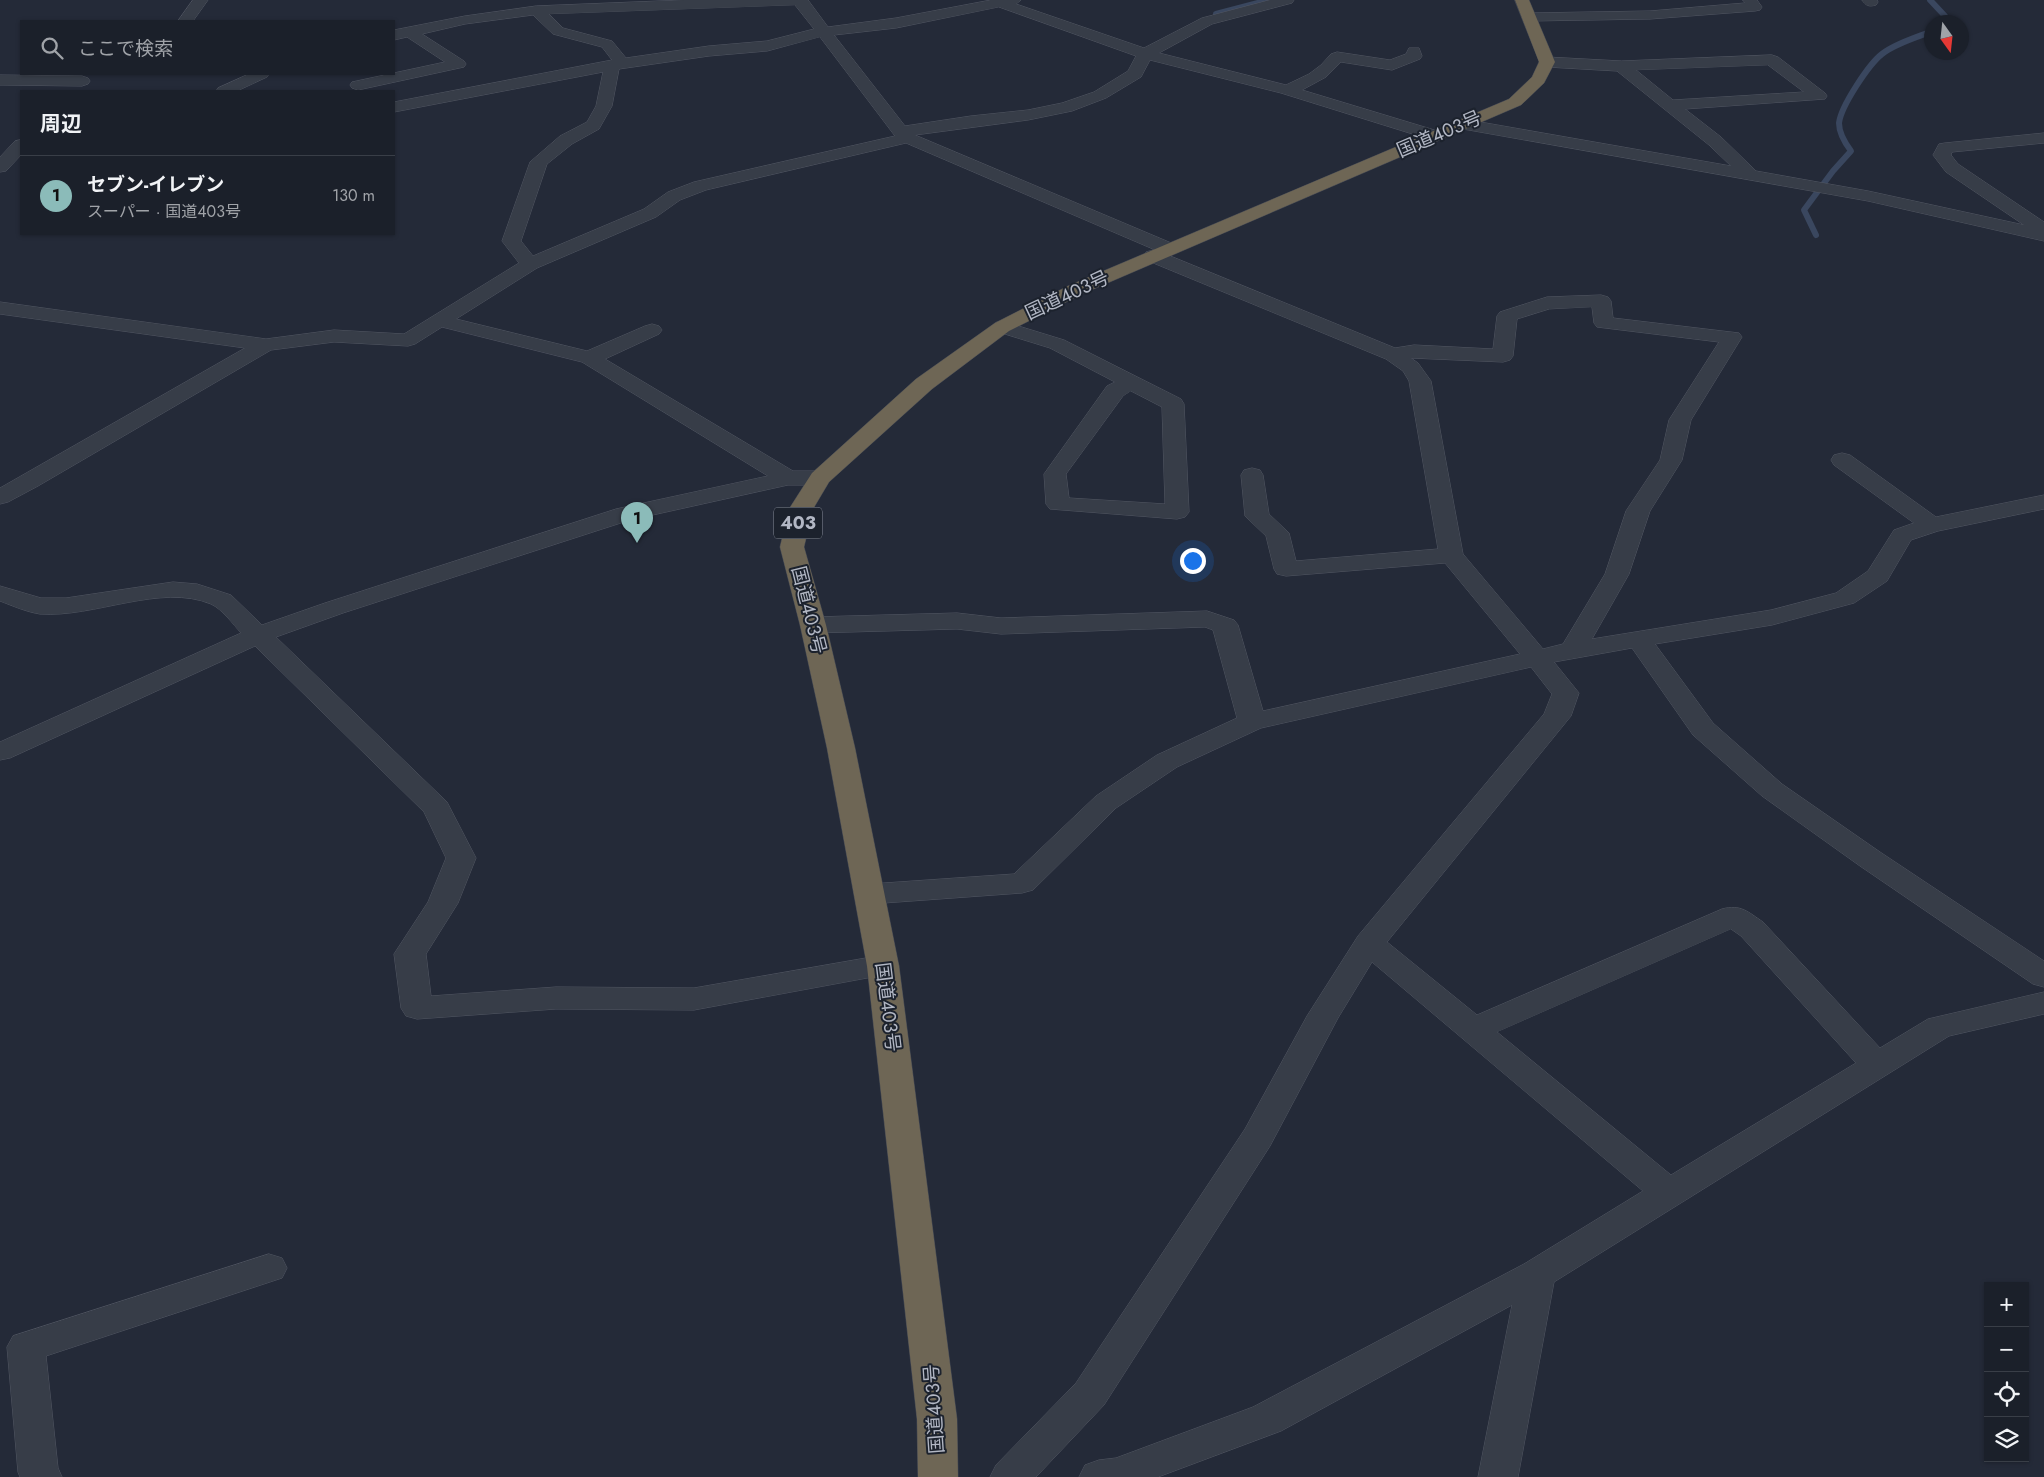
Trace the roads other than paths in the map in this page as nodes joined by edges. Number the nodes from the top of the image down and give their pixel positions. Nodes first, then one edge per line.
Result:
1 (201, 0) edge
2 (799, 0) edge
3 (1287, 0) edge
4 (1750, 0) edge
5 (1007, 2) edge
6 (1526, 9) edge
7 (536, 10) junction
8 (186, 20) edge
9 (822, 32) junction
10 (401, 33) edge
11 (1414, 51) dead end
12 (1145, 54) junction
13 (1547, 62) junction
14 (617, 64) junction
15 (1621, 66) junction
16 (259, 75) edge
17 (0, 80) edge
18 (81, 82) edge
19 (358, 85) dead end
20 (226, 90) edge
21 (1287, 90) junction
22 (1668, 105) junction
23 (395, 107) edge
24 (1463, 124) junction
25 (904, 135) junction
26 (1435, 136) junction
27 (2044, 138) edge
28 (20, 146) edge
29 (0, 167) edge
30 (20, 170) edge
31 (1749, 174) junction
32 (0, 177) edge
33 (2044, 230) edge
34 (2044, 235) edge
35 (1161, 252) junction
36 (530, 264) junction
37 (0, 308) edge
38 (441, 321) junction
39 (1002, 327) junction
40 (652, 330) dead end
41 (266, 344) junction
42 (1392, 355) junction
43 (589, 358) junction
44 (1131, 382) junction
45 (1842, 460) dead end
46 (1252, 475) dead end
47 (788, 478) junction
48 (820, 478) junction
49 (0, 497) edge
50 (2044, 502) edge
51 (1932, 525) junction
52 (1451, 555) junction
53 (0, 593) edge
54 (813, 625) junction
55 (258, 636) junction
56 (1639, 640) junction
57 (1573, 650) junction
58 (1538, 658) junction
59 (1252, 722) junction
60 (0, 752) edge
61 (870, 894) junction
62 (1369, 943) junction
63 (883, 966) junction
64 (2044, 976) edge
65 (2044, 1003) edge
66 (1473, 1030) junction
67 (1877, 1065) junction
68 (1669, 1193) junction
69 (268, 1268) dead end
70 (1537, 1274) junction
71 (42, 1477) edge
72 (938, 1477) edge
73 (1010, 1477) edge
74 (1099, 1477) edge
75 (1498, 1477) edge

1 - 8 street
2 - 7 street
2 - 9 street
3 - 12 street
4 - 6 street
5 - 9 street
5 - 12 street
6 - 13 highway
7 - 10 street
7 - 14 street
9 - 14 street
9 - 25 street
10 - 19 street
11 - 21 street
12 - 21 street
12 - 25 street
13 - 15 street
13 - 24 highway, 国道403号 / 403
14 - 23 street
14 - 36 street
15 - 22 street
15 - 22 street
16 - 20 street
17 - 18 street
21 - 26 street
22 - 31 street
24 - 26 highway, 国道403号 / 403
24 - 31 street
25 - 35 street
25 - 36 street
26 - 35 highway, 国道403号 / 403
27 - 33 street
28 - 29 street
30 - 32 street
31 - 34 street
35 - 39 highway, 国道403号 / 403
35 - 42 street
36 - 38 street
37 - 41 street
38 - 41 street
38 - 43 street
39 - 44 street
39 - 48 highway, 国道403号 / 403
40 - 43 street
41 - 49 street
42 - 52 street
42 - 57 street
43 - 47 street
44 - 44 street
45 - 51 street
46 - 52 street
47 - 48 street
47 - 55 street
48 - 54 highway, 国道403号 / 403
50 - 51 street
51 - 56 street
52 - 58 street
53 - 55 street
54 - 59 street
54 - 61 highway, 国道403号 / 403
55 - 60 street
55 - 63 street
56 - 57 street
56 - 64 street
57 - 58 street
58 - 59 street
58 - 62 street
59 - 61 street
61 - 63 highway, 国道403号 / 403
62 - 66 street
62 - 73 street
63 - 72 highway, 国道403号 / 403
65 - 67 street
66 - 67 street
66 - 68 street
67 - 68 street
68 - 70 street
69 - 71 street
70 - 74 street
70 - 75 street

